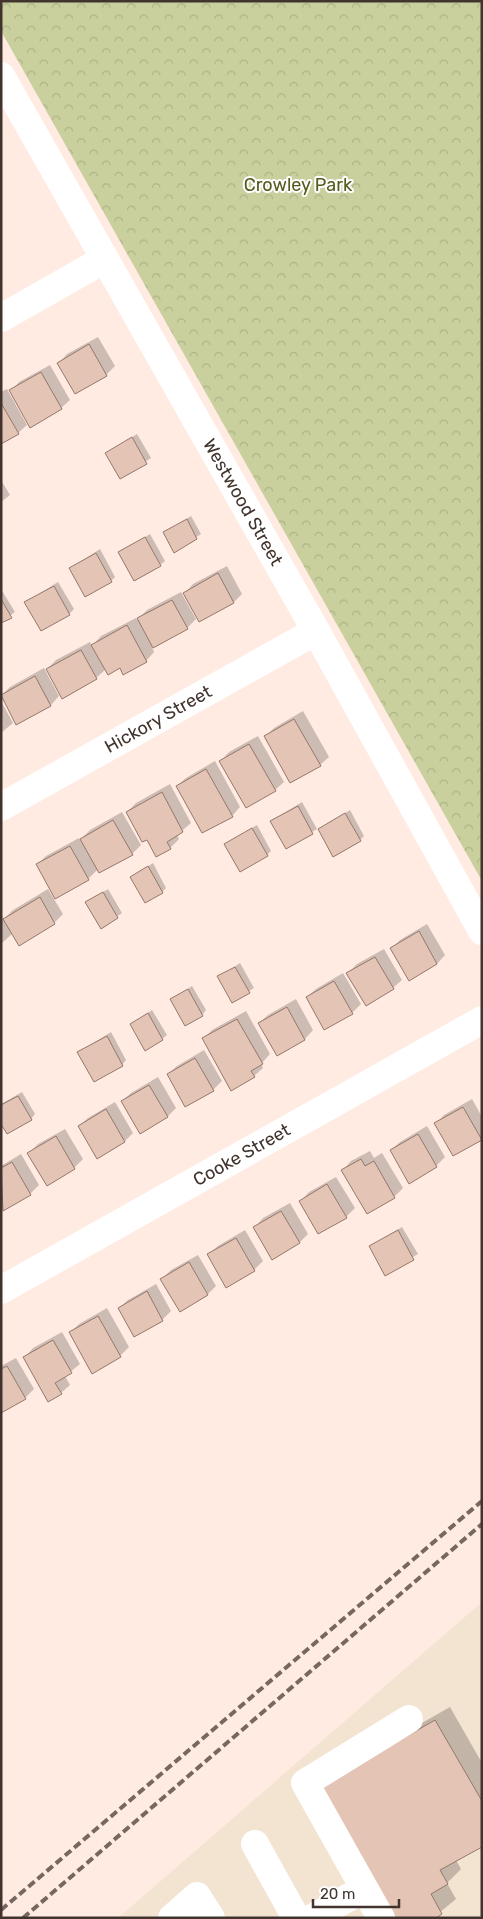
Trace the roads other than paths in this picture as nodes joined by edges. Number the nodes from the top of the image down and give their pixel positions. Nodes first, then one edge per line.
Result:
1 (1, 76) edge
2 (105, 258) junction
3 (1, 318) edge
4 (316, 631) junction
5 (1, 808) edge
6 (482, 931) edge
7 (482, 1020) edge
8 (1, 1290) edge
9 (409, 1719) dead end
10 (255, 1844) dead end
11 (364, 1889) junction
12 (172, 1918) edge
13 (210, 1918) edge
14 (296, 1918) edge
15 (312, 1918) edge
16 (381, 1918) edge

1 - 2 street, Westwood Street
2 - 3 street
2 - 4 street, Westwood Street
4 - 5 street, Hickory Street
4 - 6 street, Westwood Street
7 - 8 street, Cooke Street
9 - 11 street
10 - 14 street
11 - 15 street
11 - 16 street
12 - 13 street

